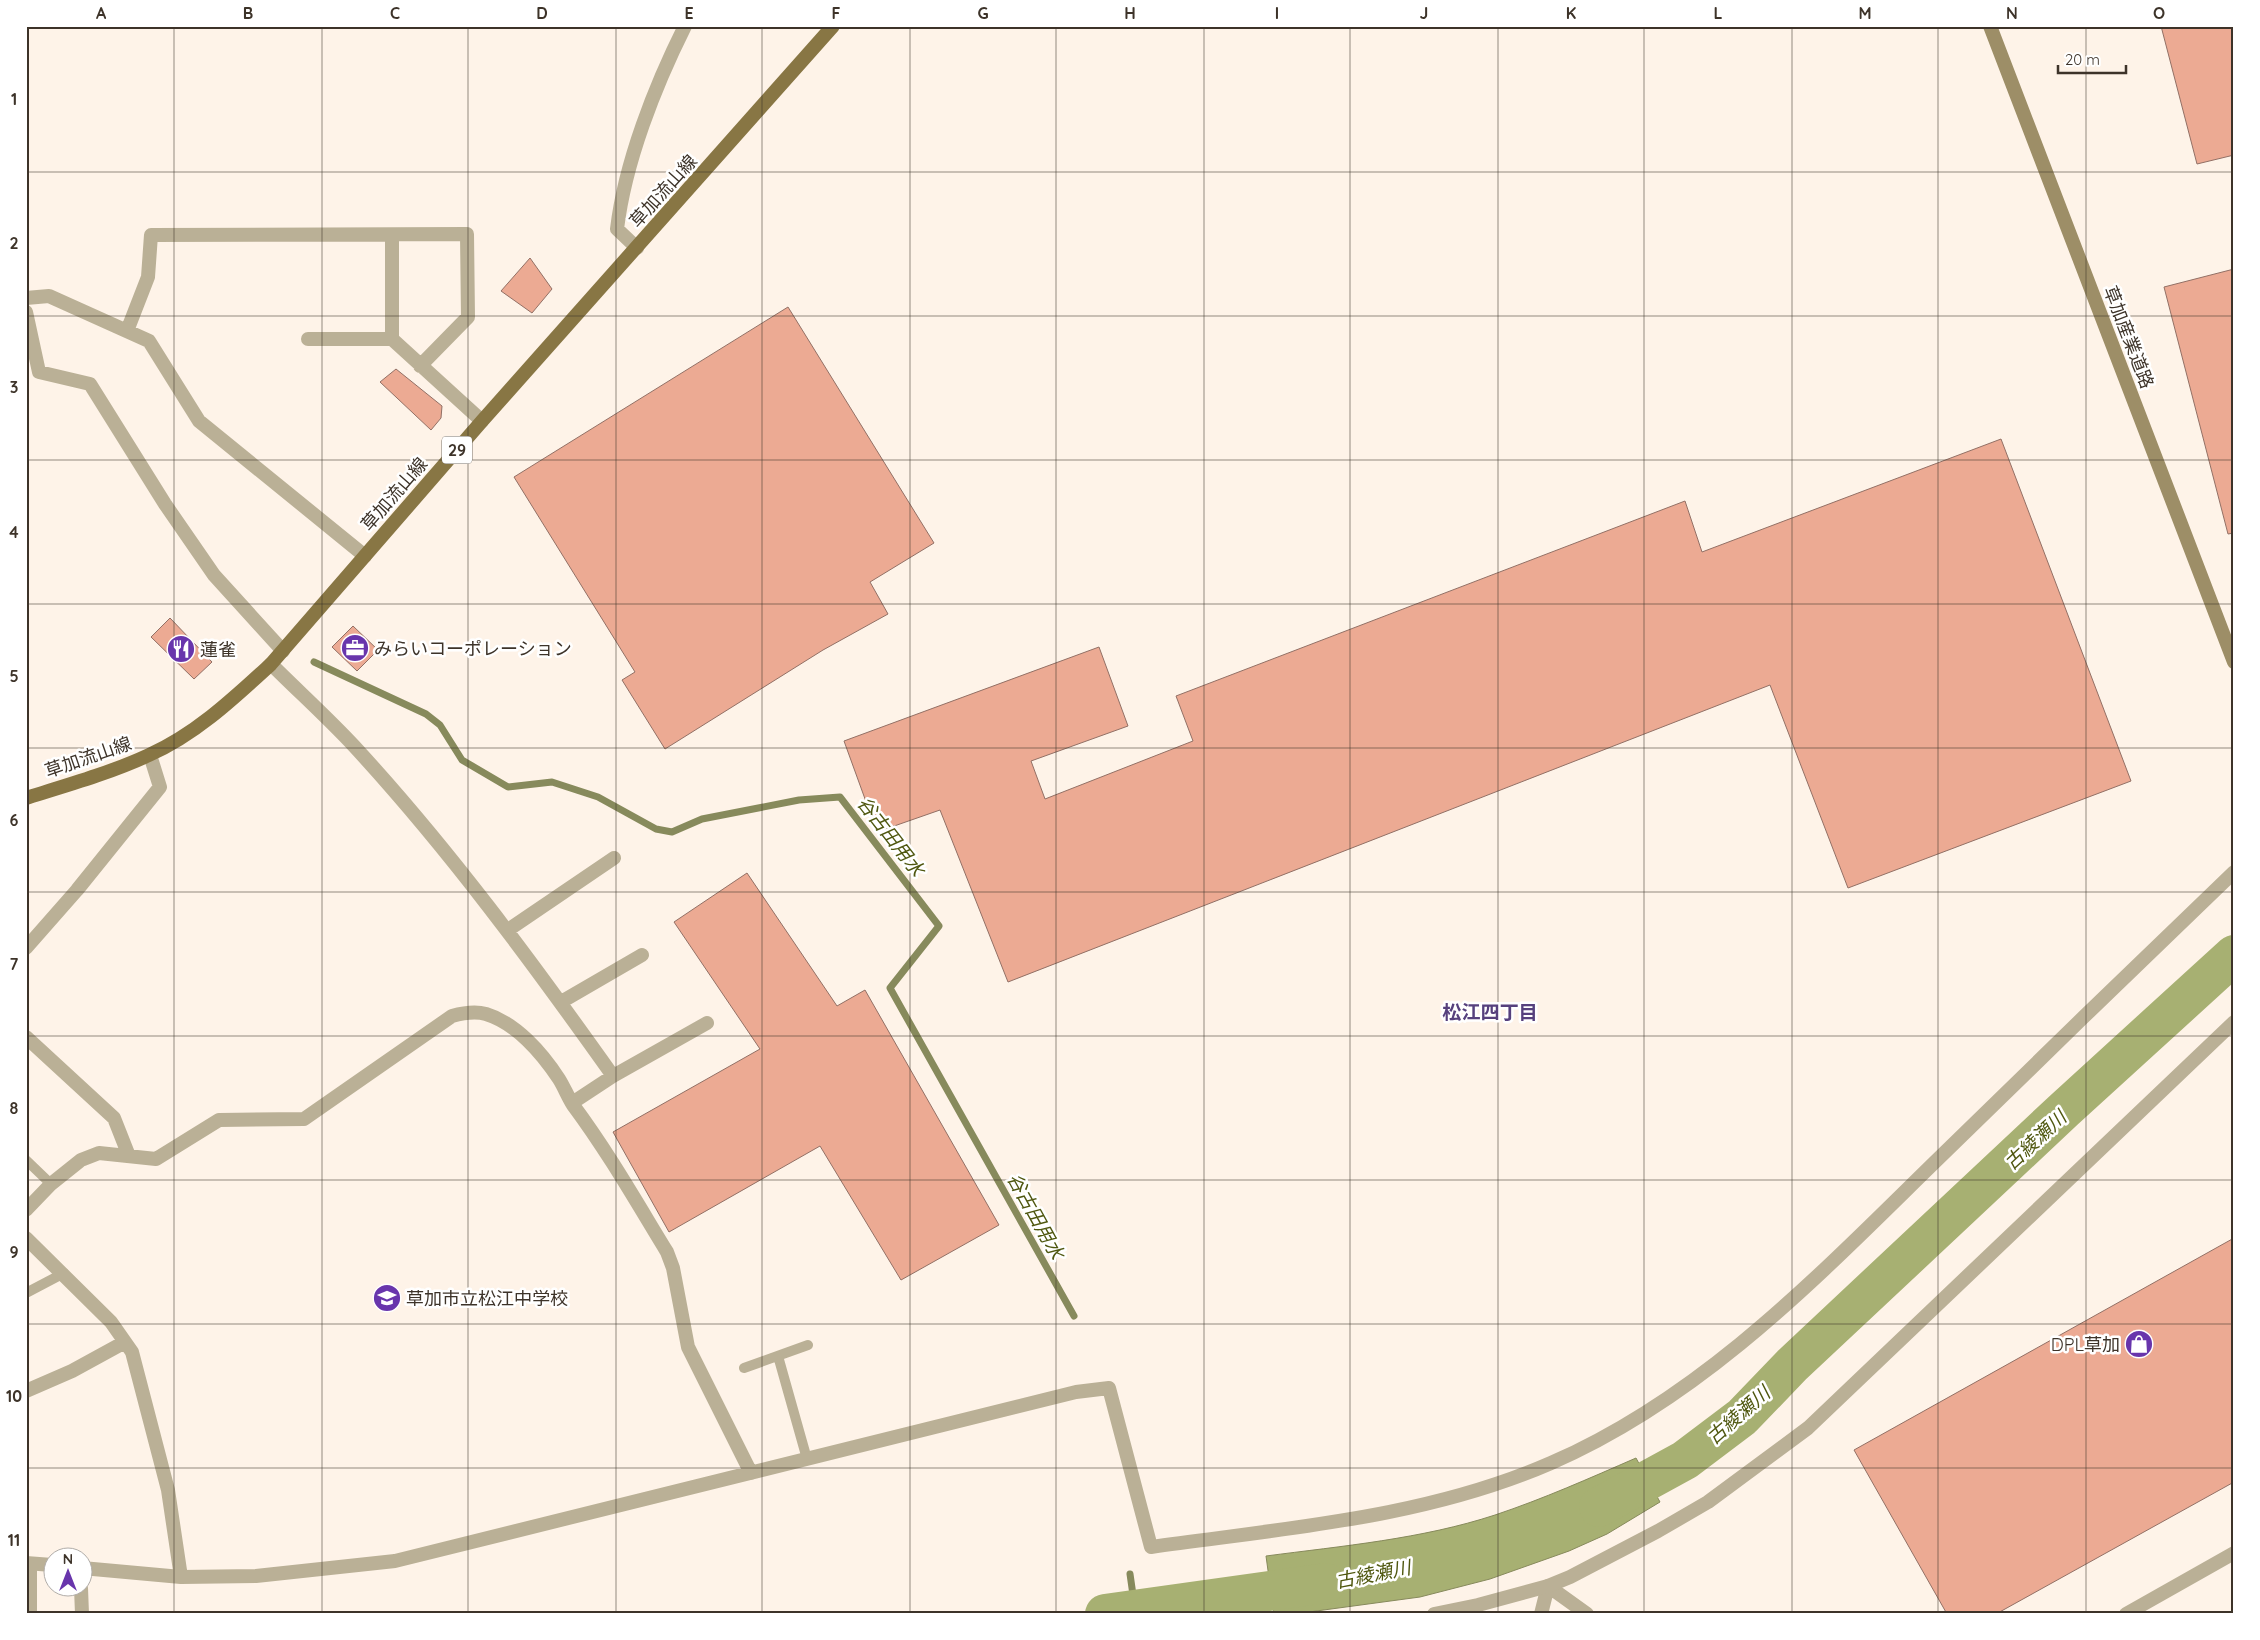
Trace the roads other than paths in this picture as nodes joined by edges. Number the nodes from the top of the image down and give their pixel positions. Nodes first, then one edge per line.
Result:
1 (685, 26) edge
2 (833, 26) edge
3 (1990, 26) edge
4 (392, 234) junction
5 (637, 248) junction
6 (26, 298) edge
7 (26, 312) edge
8 (127, 331) junction
9 (308, 339) dead end
10 (392, 339) junction
11 (420, 366) junction
12 (482, 421) junction
13 (365, 556) junction
14 (283, 651) junction
15 (2234, 662) edge
16 (271, 664) junction
17 (150, 755) junction
18 (26, 798) edge
19 (614, 858) dead end
20 (2234, 872) edge
21 (508, 930) junction
22 (26, 948) edge
23 (642, 955) dead end
24 (561, 1002) junction
25 (2234, 1022) edge
26 (707, 1023) dead end
27 (26, 1037) edge
28 (614, 1076) junction
29 (572, 1103) junction
30 (129, 1156) junction
31 (26, 1160) edge
32 (51, 1184) junction
33 (26, 1210) edge
34 (26, 1238) edge
35 (64, 1273) junction
36 (26, 1293) edge
37 (125, 1342) junction
38 (808, 1345) dead end
39 (778, 1356) junction
40 (744, 1368) dead end
41 (26, 1391) edge
42 (807, 1459) junction
43 (751, 1473) junction
44 (2234, 1552) edge
45 (29, 1563) edge
46 (42, 1564) edge
47 (92, 1569) edge
48 (181, 1577) junction
49 (1548, 1586) junction
50 (82, 1598) edge
51 (32, 1614) edge
52 (82, 1614) edge
53 (1434, 1614) edge
54 (1541, 1614) edge
55 (1587, 1614) edge
56 (2126, 1614) edge

1 - 5 street
2 - 5 main road, 草加流山線 / 29
3 - 15 main road, 草加産業道路
4 - 8 street
4 - 10 street
4 - 11 street
5 - 12 main road, 草加流山線 / 29
6 - 8 street
7 - 14 street
8 - 13 street
9 - 10 street
10 - 11 street
11 - 12 street
12 - 13 main road, 草加流山線 / 29
13 - 14 main road, 草加流山線 / 29
14 - 16 main road, 草加流山線 / 29
16 - 17 main road, 草加流山線 / 29
16 - 21 street
17 - 18 main road, 草加流山線 / 29
17 - 22 street
19 - 21 street
20 - 42 street
21 - 24 street
23 - 24 street
24 - 28 street
25 - 49 street
26 - 28 street
27 - 30 street
28 - 29 street
29 - 30 street
29 - 43 street
30 - 32 street
31 - 32 lane
32 - 33 street
34 - 35 street
35 - 36 lane
35 - 37 street
37 - 41 street
37 - 48 street
38 - 39 lane
39 - 40 lane
39 - 42 lane
42 - 43 street
43 - 48 street
44 - 56 street
45 - 46 street
45 - 51 lane
47 - 48 street
49 - 53 street
49 - 54 street
49 - 55 street
50 - 52 street

